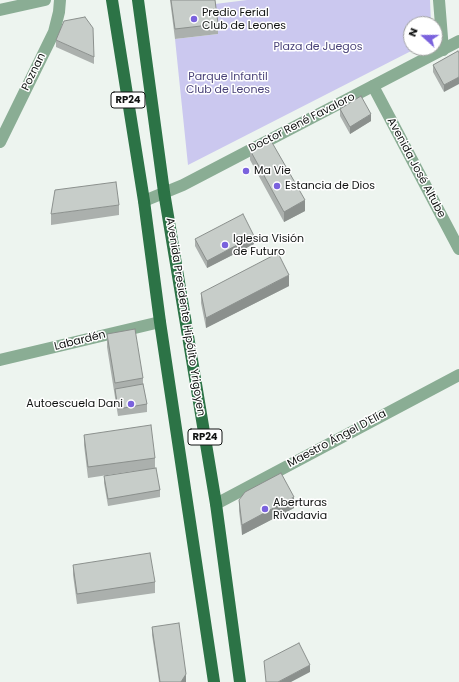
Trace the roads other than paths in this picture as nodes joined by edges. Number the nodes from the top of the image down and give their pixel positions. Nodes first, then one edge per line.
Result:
1 (45, 0) edge
2 (60, 0) edge
3 (112, 0) edge
4 (138, 0) edge
5 (439, 0) edge
6 (0, 10) edge
7 (440, 16) edge
8 (459, 41) edge
9 (443, 50) edge
10 (431, 56) edge
11 (373, 86) junction
12 (0, 142) edge
13 (164, 192) junction
14 (144, 201) junction
15 (459, 249) edge
16 (160, 322) junction
17 (0, 360) edge
18 (459, 375) edge
19 (216, 504) junction
20 (214, 682) edge
21 (240, 682) edge

1 - 6 street
2 - 12 street, Poznan
3 - 14 main road, Avenida Presidente Hipólito Yrigoyen / RP24
4 - 13 main road, Avenida Presidente Hipólito Yrigoyen / RP24
5 - 7 street
8 - 9 street, Doctor René Favaloro
10 - 11 street, Doctor René Favaloro
11 - 13 street, Doctor René Favaloro
11 - 15 street, Avenida José Altube
13 - 14 street, Doctor René Favaloro
13 - 19 main road, Avenida Presidente Hipólito Yrigoyen / RP24
14 - 16 main road, Avenida Presidente Hipólito Yrigoyen / RP24
16 - 17 street, Labardén
16 - 20 main road, Avenida Presidente Hipólito Yrigoyen / RP24
18 - 19 street, Maestro Ángel D'Elía
19 - 21 main road, Avenida Presidente Hipólito Yrigoyen / RP24

